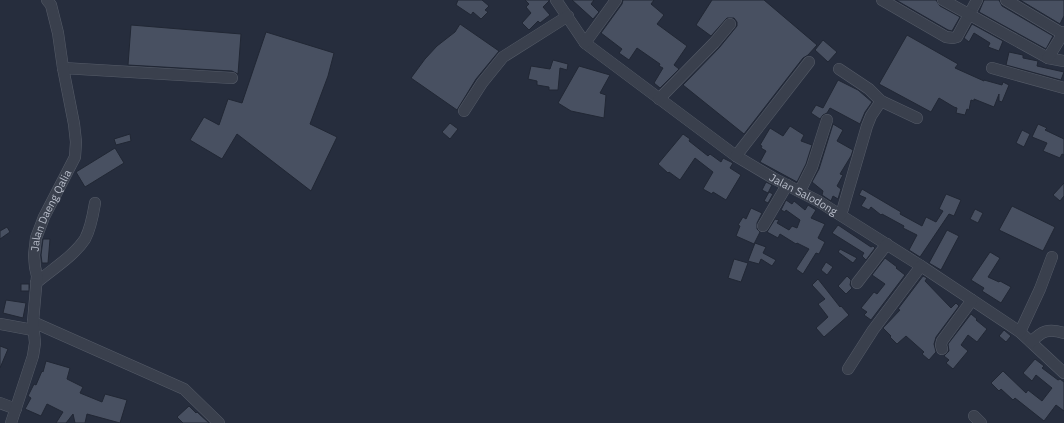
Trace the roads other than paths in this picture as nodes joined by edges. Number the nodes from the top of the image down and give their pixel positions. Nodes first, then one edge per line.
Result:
1 (47, 0) edge
2 (556, 0) edge
3 (616, 0) edge
4 (882, 0) edge
5 (943, 0) edge
6 (977, 0) edge
7 (1006, 0) edge
8 (969, 14) junction
9 (568, 16) junction
10 (730, 24) dead end
11 (1064, 33) edge
12 (585, 42) junction
13 (1048, 58) junction
14 (1064, 61) edge
15 (809, 62) dead end
16 (63, 68) junction
17 (992, 68) dead end
18 (839, 69) dead end
19 (232, 78) dead end
20 (1064, 88) edge
21 (659, 99) junction
22 (881, 102) junction
23 (464, 111) dead end
24 (917, 118) dead end
25 (827, 120) dead end
26 (736, 156) junction
27 (787, 185) junction
28 (800, 191) junction
29 (95, 203) dead end
30 (841, 215) junction
31 (763, 226) dead end
32 (887, 244) junction
33 (1052, 257) dead end
34 (921, 266) junction
35 (36, 283) junction
36 (857, 283) dead end
37 (972, 300) junction
38 (0, 324) edge
39 (33, 326) junction
40 (1020, 332) junction
41 (1064, 333) edge
42 (1031, 342) junction
43 (942, 349) dead end
44 (848, 369) dead end
45 (1064, 373) edge
46 (0, 403) edge
47 (16, 409) junction
48 (11, 423) edge
49 (219, 423) edge

1 - 16 street, Jalan Daeng Qalia
2 - 9 street, Jalan Salodong
3 - 12 street
4 - 8 street
5 - 8 street
6 - 8 street
7 - 11 street
8 - 13 street
9 - 12 street, Jalan Salodong
9 - 23 street
10 - 21 street
11 - 13 street
12 - 21 street, Jalan Salodong
13 - 14 street
15 - 26 street
16 - 19 street
16 - 35 street, Jalan Daeng Qalia
17 - 20 street
18 - 22 street
21 - 26 street, Jalan Salodong
22 - 24 street
22 - 30 street
25 - 28 street
26 - 27 street, Jalan Salodong
27 - 28 street, Jalan Salodong
27 - 31 street
28 - 30 street, Jalan Salodong
29 - 35 street
30 - 32 street, Jalan Salodong
32 - 34 street, Jalan Salodong
32 - 36 street
33 - 40 street
34 - 37 street, Jalan Salodong
34 - 44 street
35 - 39 street, Jalan Daeng Qalia
37 - 40 street, Jalan Salodong
37 - 43 street
38 - 39 street
39 - 47 street, Jalan Daeng Qalia
39 - 49 street
40 - 42 street, Jalan Salodong
41 - 42 street
42 - 45 street, Jalan Salodong
46 - 47 street
47 - 48 street, Jalan Daeng Qalia

